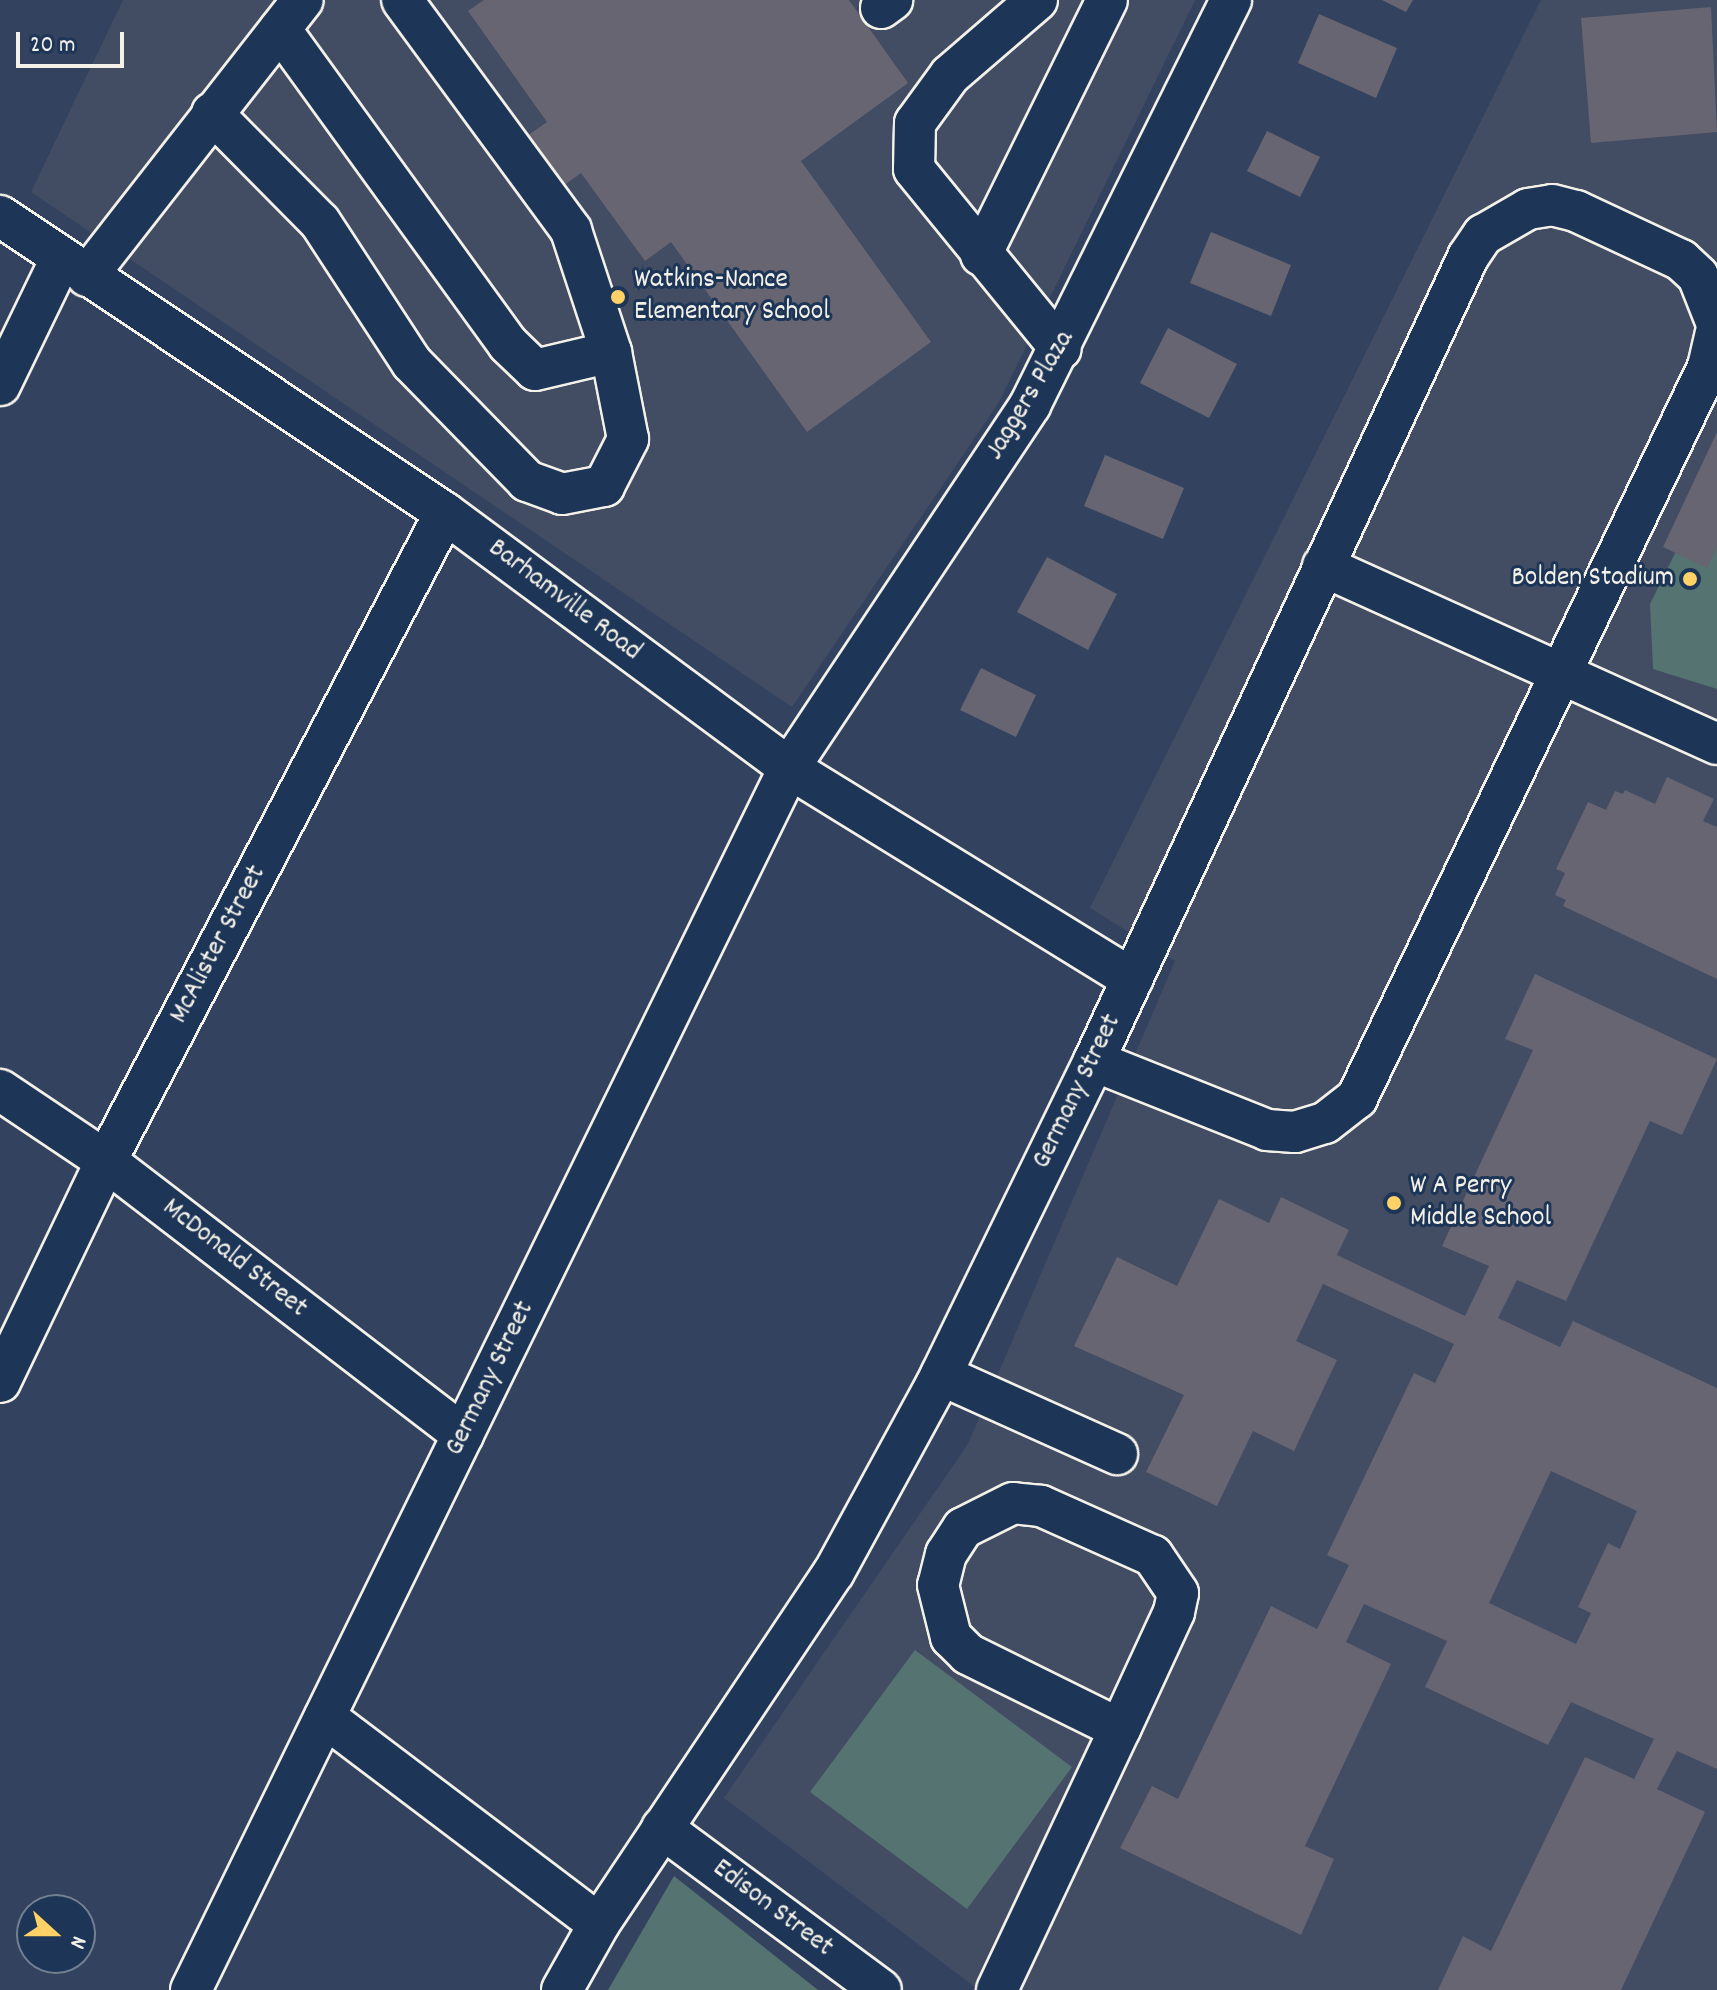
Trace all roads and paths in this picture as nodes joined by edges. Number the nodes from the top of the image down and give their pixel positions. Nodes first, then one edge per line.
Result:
1 (402, 0) edge
2 (1037, 0) edge
3 (1107, 0) edge
4 (1231, 0) edge
5 (292, 14) edge
6 (212, 113) junction
7 (0, 216) edge
8 (981, 255) junction
9 (74, 268) junction
10 (1717, 326) edge
11 (1061, 349) junction
12 (611, 352) junction
13 (0, 385) edge
14 (445, 513) junction
15 (1323, 566) junction
16 (1561, 675) junction
17 (1717, 744) edge
18 (789, 768) junction
19 (1132, 979) junction
20 (1094, 1061) junction
21 (0, 1090) edge
22 (106, 1161) junction
23 (941, 1375) junction
24 (0, 1382) edge
25 (463, 1435) junction
26 (1117, 1454) dead end
27 (325, 1717) junction
28 (1120, 1729) junction
29 (662, 1828) junction
30 (599, 1924) junction
31 (191, 1990) edge
32 (562, 1990) edge
33 (881, 1990) edge
34 (997, 1990) edge

1 - 12 street
2 - 8 street
3 - 8 street
4 - 11 street, Jaggers Plaza
5 - 6 street
5 - 12 street
6 - 9 street
6 - 12 street
7 - 9 street, Barhamville Road
8 - 11 street
9 - 13 street
9 - 14 street, Barhamville Road
10 - 15 street, Germany Street
10 - 16 street
11 - 18 street, Jaggers Plaza
14 - 18 street, Barhamville Road
14 - 22 street, McAlister Street
15 - 16 street
15 - 19 street, Germany Street
16 - 17 street
16 - 20 street
18 - 19 street, Barhamville Road
18 - 25 street, Germany Street
19 - 20 street, Germany Street
20 - 23 street, Germany Street
21 - 22 street, McDonald Street
22 - 24 street, McAlister Street
22 - 25 street, McDonald Street
23 - 26 street
23 - 29 street, Germany Street
25 - 27 street, Germany Street
27 - 30 street
27 - 31 street, Germany Street
28 - 28 street
28 - 34 street
29 - 30 street, Germany Street
29 - 33 street, Edison Street
30 - 32 street, Germany Street

